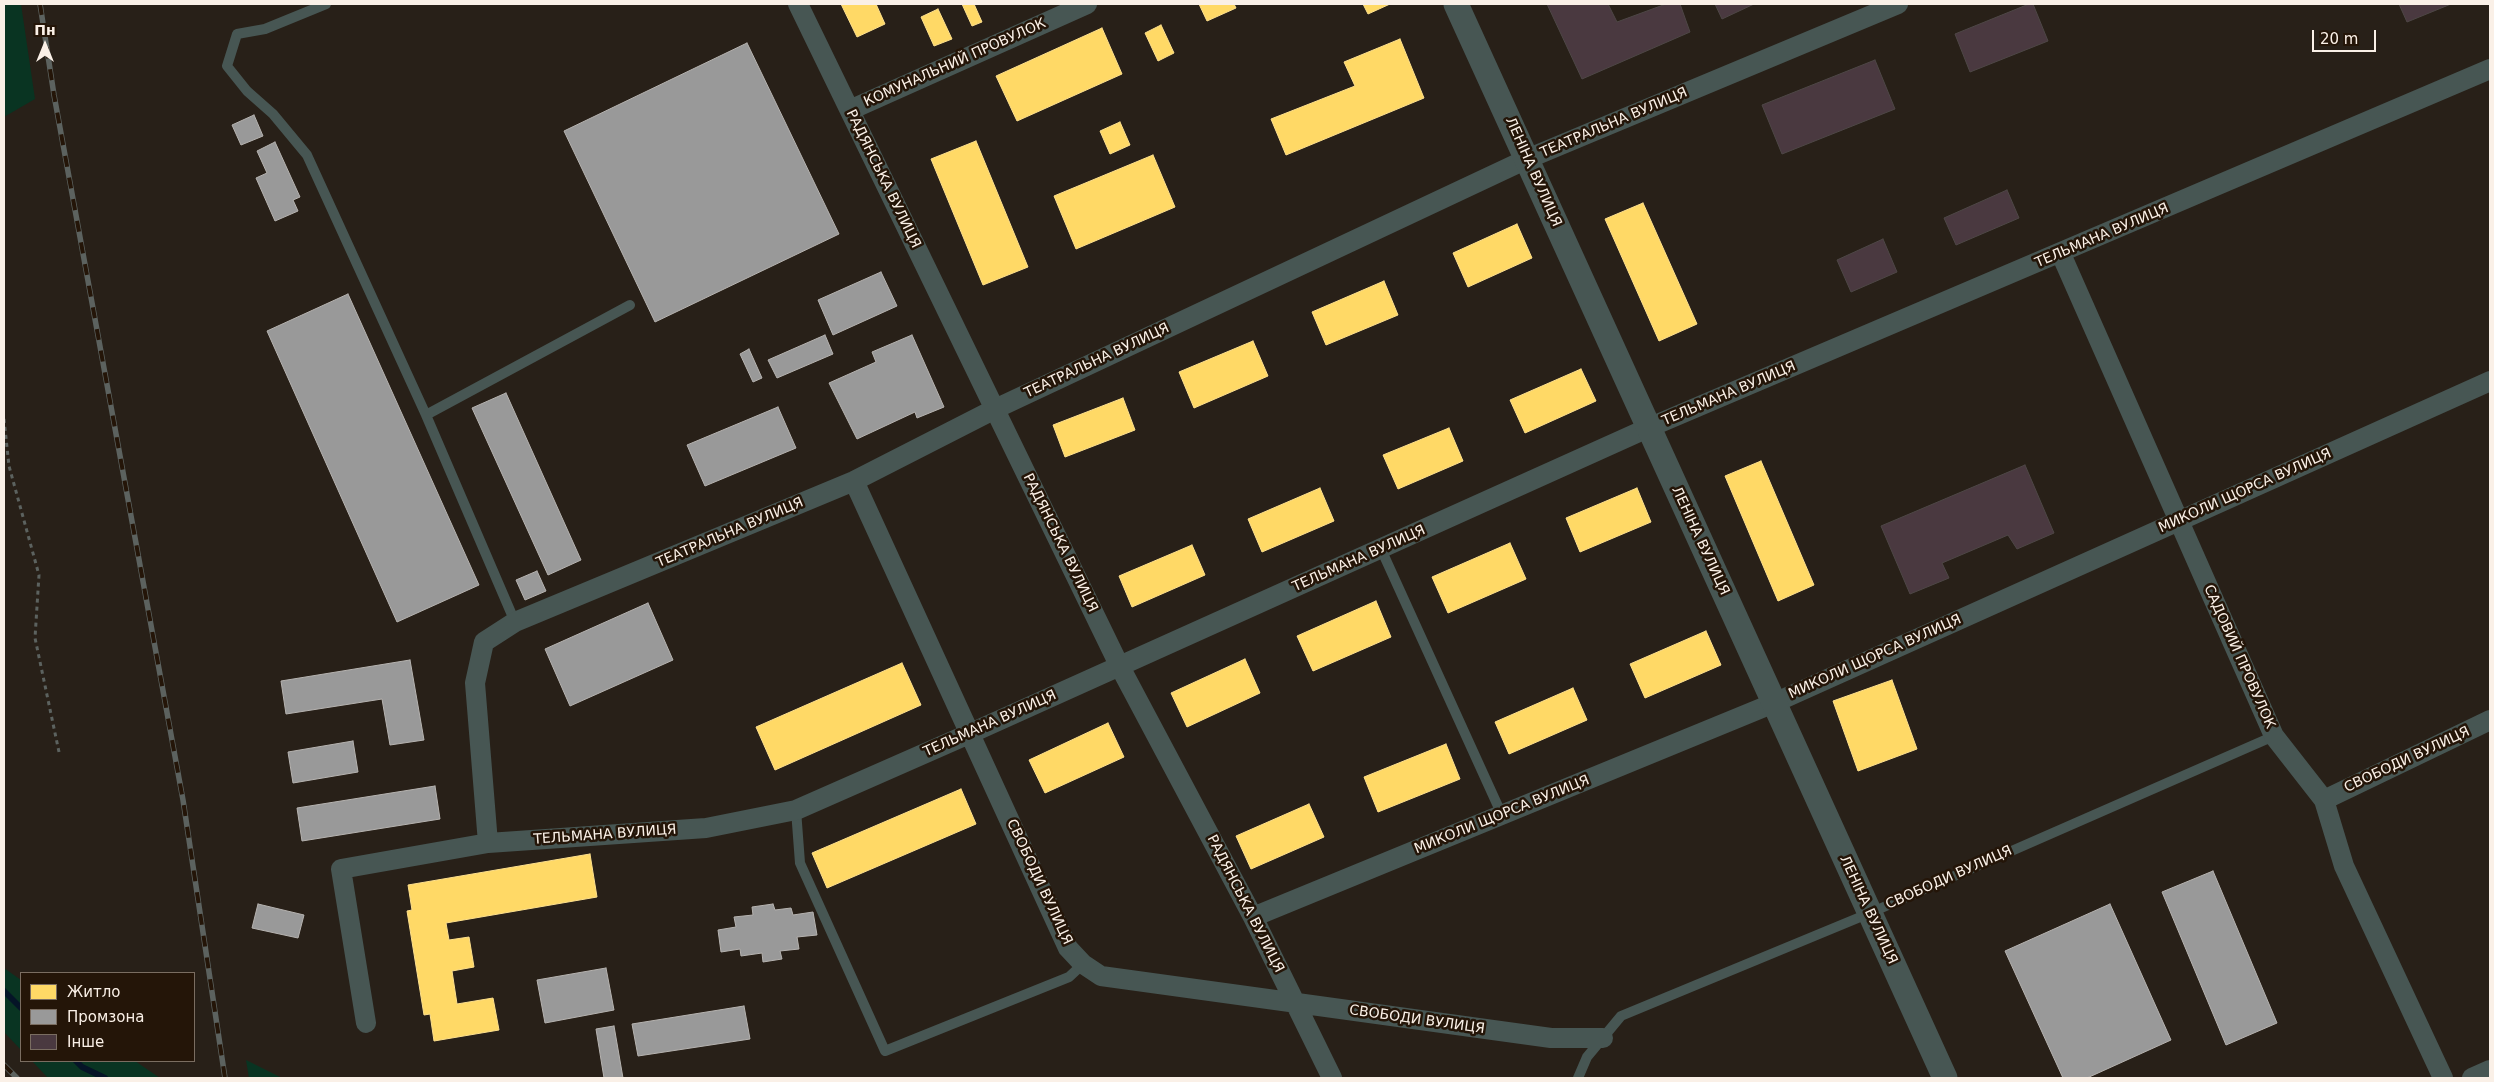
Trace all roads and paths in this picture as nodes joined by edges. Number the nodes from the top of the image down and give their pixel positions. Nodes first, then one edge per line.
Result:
1 (326, 4) edge
2 (798, 4) edge
3 (1087, 4) edge
4 (1456, 4) edge
5 (1898, 4) edge
6 (2490, 69) edge
7 (850, 110) junction
8 (1527, 159) junction
9 (2061, 254) junction
10 (630, 305) dead end
11 (2490, 381) edge
12 (995, 409) junction
13 (426, 415) junction
14 (4, 419) edge
15 (1648, 428) junction
16 (854, 481) junction
17 (2179, 521) junction
18 (1381, 549) junction
19 (515, 622) junction
20 (1119, 665) junction
21 (1774, 702) junction
22 (2490, 720) edge
23 (971, 733) junction
24 (2274, 736) junction
25 (59, 752) dead end
26 (2324, 800) junction
27 (796, 810) junction
28 (1502, 814) junction
29 (488, 843) junction
30 (1870, 913) junction
31 (1253, 917) junction
32 (1083, 964) junction
33 (1296, 1003) junction
34 (366, 1023) dead end
35 (1602, 1038) junction
36 (2490, 1070) edge
37 (1332, 1078) edge
38 (1578, 1078) edge
39 (1946, 1078) edge
40 (2443, 1078) edge
41 (2472, 1078) edge

1 - 13 lane
2 - 7 street, РАДЯНСЬКА ВУЛИЦЯ
3 - 7 street, КОМУНАЛЬНИЙ ПРОВУЛОК
4 - 8 street, ЛЕНІНА ВУЛИЦЯ
5 - 8 street, ТЕАТРАЛЬНА ВУЛИЦЯ
6 - 9 street, ТЕЛЬМАНА ВУЛИЦЯ
7 - 12 street, РАДЯНСЬКА ВУЛИЦЯ
8 - 12 street, ТЕАТРАЛЬНА ВУЛИЦЯ
8 - 15 street, ЛЕНІНА ВУЛИЦЯ
9 - 15 street, ТЕЛЬМАНА ВУЛИЦЯ
9 - 17 street, САДОВИЙ ПРОВУЛОК
10 - 13 lane
11 - 17 street, МИКОЛИ ЩОРСА ВУЛИЦЯ
12 - 16 street, ТЕАТРАЛЬНА ВУЛИЦЯ
12 - 20 street, РАДЯНСЬКА ВУЛИЦЯ
13 - 19 lane
14 - 25 path
15 - 18 street, ТЕЛЬМАНА ВУЛИЦЯ
15 - 21 street, ЛЕНІНА ВУЛИЦЯ
16 - 19 street, ТЕАТРАЛЬНА ВУЛИЦЯ
16 - 23 street, СВОБОДИ ВУЛИЦЯ
17 - 21 street, МИКОЛИ ЩОРСА ВУЛИЦЯ
17 - 24 street, САДОВИЙ ПРОВУЛОК
18 - 20 street, ТЕЛЬМАНА ВУЛИЦЯ
18 - 28 lane
19 - 29 street, ТЕАТРАЛЬНА ВУЛИЦЯ
20 - 23 street, ТЕЛЬМАНА ВУЛИЦЯ
20 - 31 street, РАДЯНСЬКА ВУЛИЦЯ
21 - 28 street, МИКОЛИ ЩОРСА ВУЛИЦЯ
21 - 30 street, ЛЕНІНА ВУЛИЦЯ
22 - 26 street, СВОБОДИ ВУЛИЦЯ
23 - 27 street, ТЕЛЬМАНА ВУЛИЦЯ
23 - 32 street, СВОБОДИ ВУЛИЦЯ
24 - 26 street, САДОВИЙ ПРОВУЛОК
24 - 30 lane, СВОБОДИ ВУЛИЦЯ
26 - 40 street, САДОВИЙ ПРОВУЛОК
27 - 29 street, ТЕЛЬМАНА ВУЛИЦЯ
27 - 32 lane
28 - 31 street, МИКОЛИ ЩОРСА ВУЛИЦЯ
29 - 34 street, ТЕЛЬМАНА ВУЛИЦЯ
30 - 35 lane, СВОБОДИ ВУЛИЦЯ
30 - 39 street, ЛЕНІНА ВУЛИЦЯ
31 - 33 street, РАДЯНСЬКА ВУЛИЦЯ
32 - 33 street, СВОБОДИ ВУЛИЦЯ
33 - 35 street, СВОБОДИ ВУЛИЦЯ
33 - 37 street, РАДЯНСЬКА ВУЛИЦЯ
35 - 38 lane, СВОБОДИ ВУЛИЦЯ
36 - 41 street

